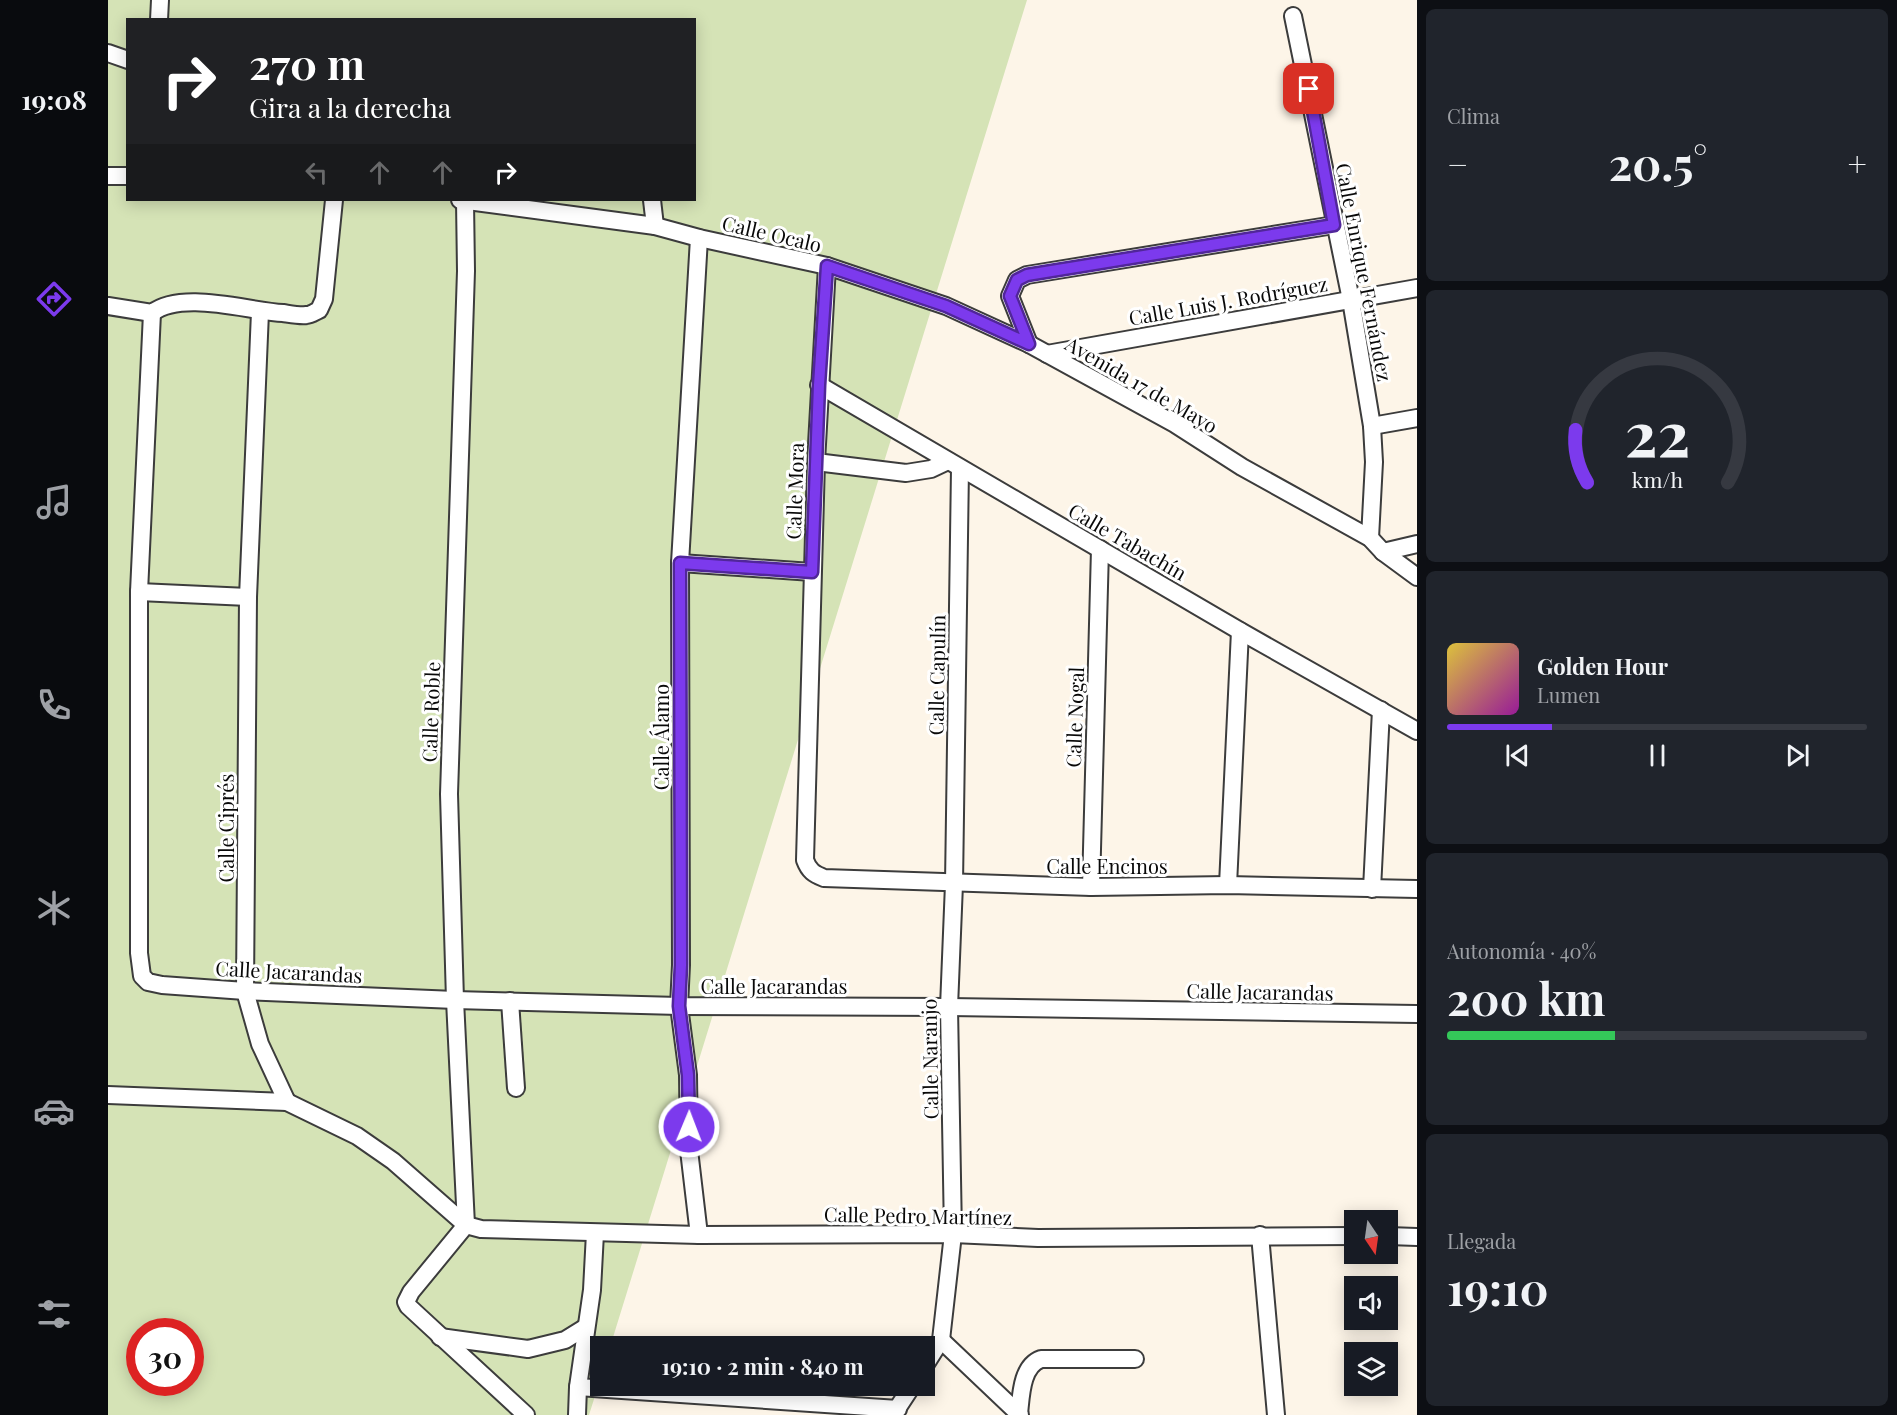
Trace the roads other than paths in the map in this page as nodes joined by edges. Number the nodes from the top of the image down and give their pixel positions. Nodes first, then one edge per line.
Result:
1 (160, 0) edge
2 (1293, 16) dead end
3 (159, 18) edge
4 (108, 53) edge
5 (126, 59) edge
6 (108, 176) edge
7 (126, 176) edge
8 (334, 201) edge
9 (462, 201) edge
10 (469, 201) edge
11 (652, 201) edge
12 (1334, 225) junction
13 (655, 226) junction
14 (699, 238) junction
15 (827, 266) junction
16 (1417, 288) edge
17 (1351, 300) junction
18 (108, 306) edge
19 (260, 312) junction
20 (152, 313) junction
21 (1029, 344) junction
22 (1047, 354) junction
23 (819, 385) junction
24 (1417, 418) edge
25 (1372, 426) junction
26 (816, 462) junction
27 (954, 464) junction
28 (1370, 538) junction
29 (1417, 544) edge
30 (1100, 549) junction
31 (1383, 552) junction
32 (680, 563) junction
33 (812, 572) junction
34 (1417, 578) edge
35 (139, 592) junction
36 (248, 597) junction
37 (1240, 631) junction
38 (1381, 710) junction
39 (1417, 731) edge
40 (805, 860) joint
41 (954, 884) junction
42 (1228, 885) junction
43 (1091, 886) junction
44 (1372, 889) junction
45 (1417, 889) edge
46 (245, 991) junction
47 (455, 1000) junction
48 (510, 1001) junction
49 (679, 1006) junction
50 (949, 1007) junction
51 (1417, 1014) edge
52 (516, 1088) dead end
53 (108, 1095) edge
54 (287, 1102) junction
55 (474, 1227) junction
56 (595, 1233) junction
57 (953, 1234) junction
58 (699, 1235) junction
59 (1260, 1235) junction
60 (1344, 1236) edge
61 (1398, 1236) edge
62 (1417, 1237) edge
63 (586, 1327) junction
64 (440, 1337) junction
65 (941, 1340) junction
66 (935, 1350) edge
67 (1135, 1359) dead end
68 (578, 1387) junction
69 (906, 1396) edge
70 (896, 1412) edge
71 (526, 1415) edge
72 (577, 1415) edge
73 (1020, 1415) edge
74 (1276, 1415) edge

1 - 3 street
2 - 12 street, Calle Enrique Fernández
4 - 5 street
6 - 7 street
8 - 19 street
9 - 47 street, Calle Roble
10 - 13 street, Calle Ocalo
11 - 13 street
12 - 17 street, Calle Enrique Fernández
12 - 21 street
13 - 14 street, Calle Ocalo
14 - 15 street, Calle Ocalo
14 - 32 street, Calle Álamo
15 - 21 street, Avenida 17 de Mayo
15 - 23 street, Calle Mora
16 - 17 street, Calle Luis J. Rodríguez
17 - 22 street, Calle Luis J. Rodríguez
17 - 25 street, Calle Enrique Fernández
18 - 20 street
19 - 20 street
19 - 36 street, Calle Ciprés
20 - 35 street
21 - 22 street, Avenida 17 de Mayo
22 - 28 street, Avenida 17 de Mayo
23 - 26 street, Calle Mora
23 - 27 street, Calle Tabachín
24 - 25 street
25 - 28 street, Calle Enrique Fernández
26 - 27 street
26 - 33 street, Calle Mora
27 - 30 street, Calle Tabachín
27 - 41 street, Calle Capulín
28 - 31 street, Avenida 17 de Mayo
29 - 31 street
30 - 37 street, Calle Tabachín
30 - 43 street, Calle Nogal
31 - 34 street, Avenida 17 de Mayo
32 - 33 street
32 - 49 street, Calle Álamo
33 - 40 street, Calle Mora
35 - 36 street
35 - 46 street, Calle Jacarandas
36 - 46 street, Calle Ciprés
37 - 38 street, Calle Tabachín
37 - 42 street
38 - 39 street, Calle Tabachín
38 - 44 street
40 - 41 street, Calle Encinos
41 - 43 street, Calle Encinos
41 - 50 street, Calle Naranjo
42 - 43 street, Calle Encinos
42 - 44 street, Calle Encinos
44 - 45 street, Calle Encinos
46 - 47 street, Calle Jacarandas
46 - 54 street, Calle Ciprés
47 - 48 street, Calle Jacarandas
47 - 55 street, Calle Roble
48 - 49 street, Calle Jacarandas
48 - 52 street
49 - 50 street, Calle Jacarandas
49 - 58 street, Calle Álamo
50 - 51 street, Calle Jacarandas
50 - 57 street, Calle Naranjo
53 - 54 street
54 - 55 street
55 - 56 street, Calle Pedro Martínez
55 - 64 street
56 - 58 street, Calle Pedro Martínez
56 - 63 street
57 - 58 street, Calle Pedro Martínez
57 - 59 street, Calle Pedro Martínez
57 - 65 street, Calle Naranjo
59 - 60 street, Calle Pedro Martínez
59 - 74 street
61 - 62 street
63 - 64 street
63 - 68 street
64 - 71 street
65 - 66 street
65 - 73 street
67 - 73 street
68 - 70 street
68 - 72 street
69 - 70 street

